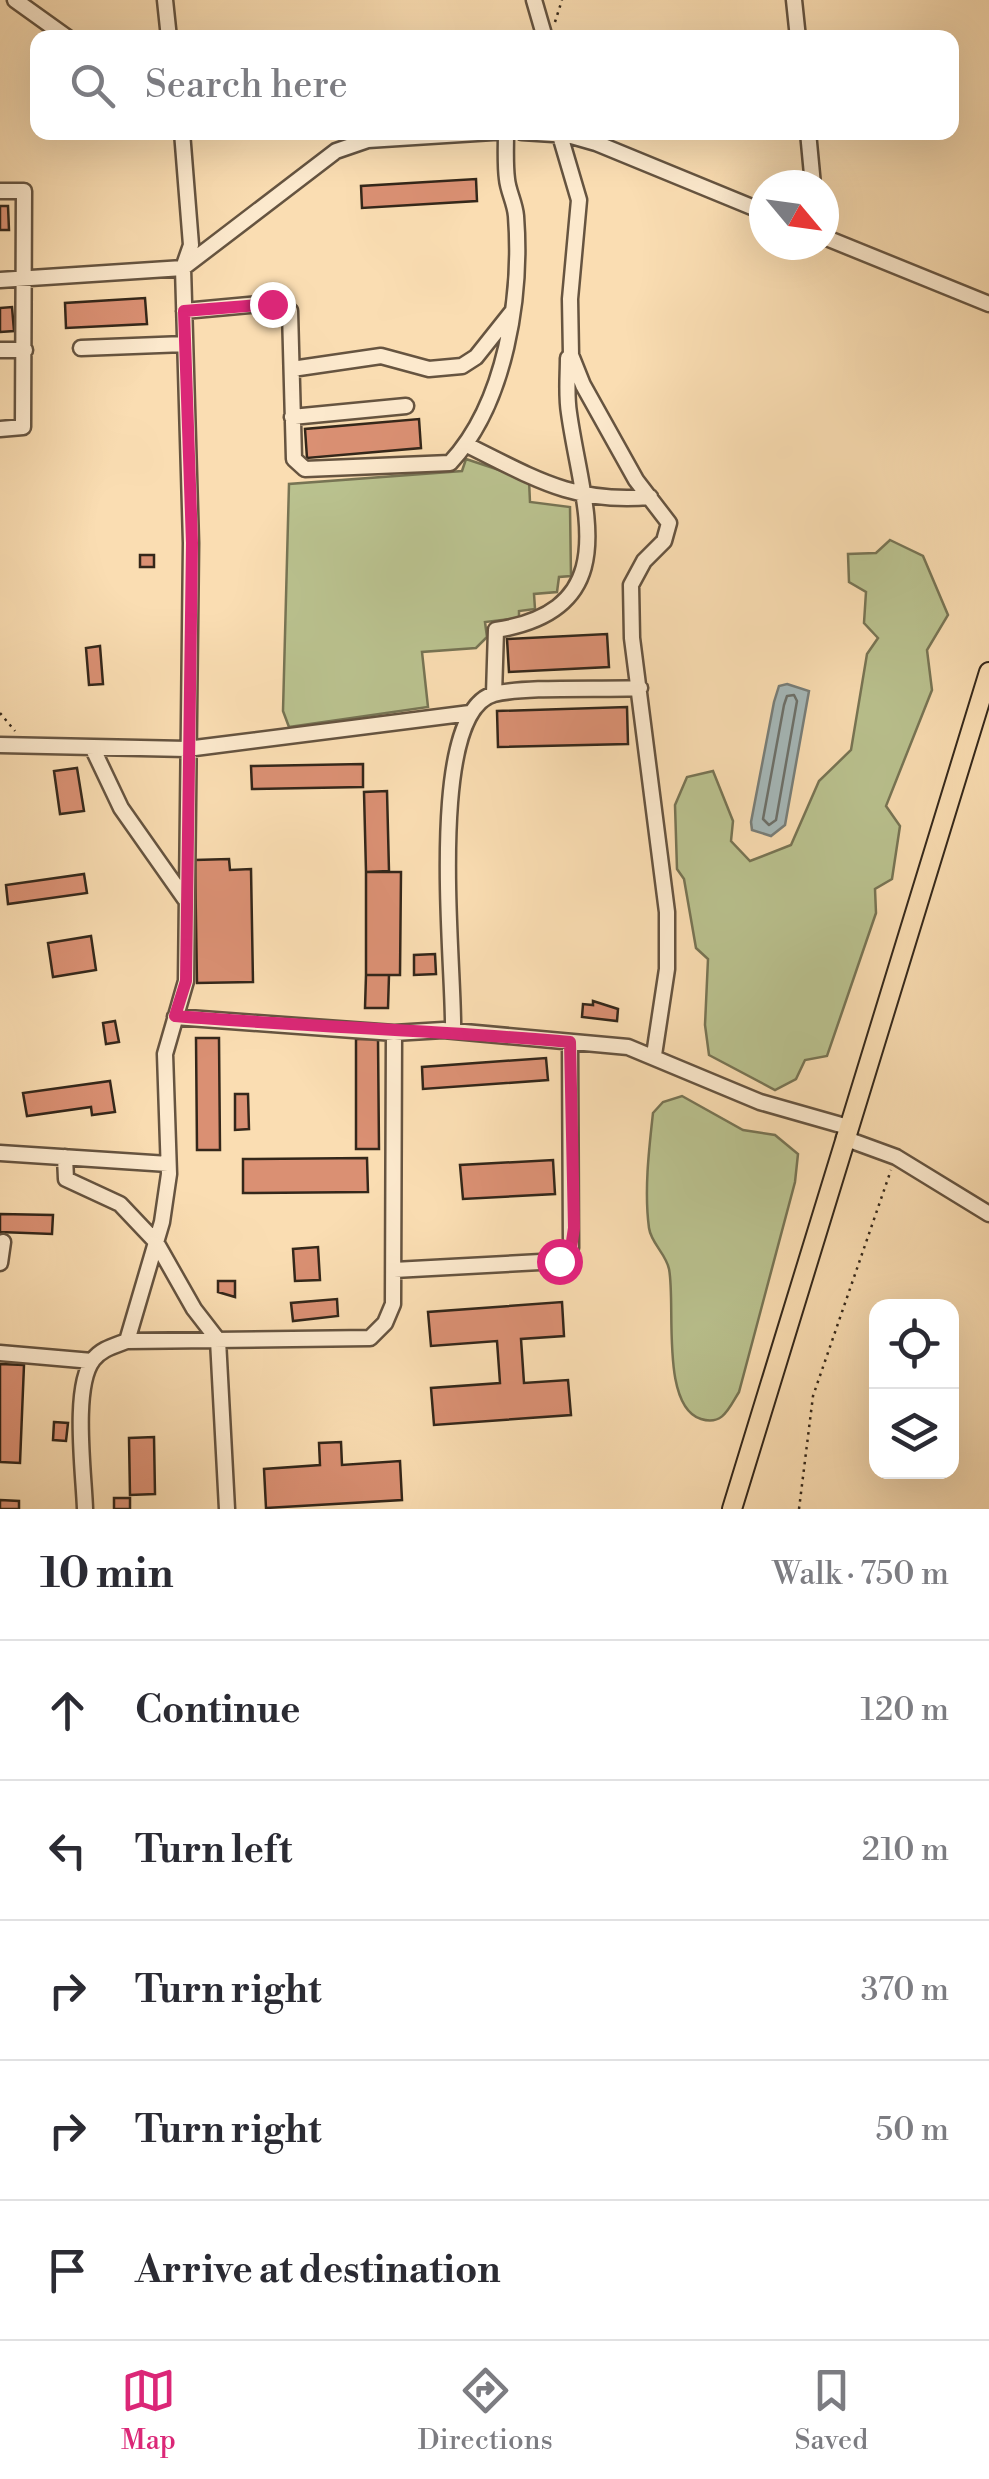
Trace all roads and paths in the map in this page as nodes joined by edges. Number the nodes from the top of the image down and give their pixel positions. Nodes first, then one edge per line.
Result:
1 (16, 0) edge
2 (165, 0) edge
3 (534, 0) edge
4 (562, 0) edge
5 (794, 0) edge
6 (57, 30) edge
7 (168, 30) edge
8 (545, 30) edge
9 (551, 30) edge
10 (797, 30) edge
11 (183, 140) edge
12 (368, 140) edge
13 (506, 140) edge
14 (561, 140) edge
15 (585, 140) edge
16 (809, 140) edge
17 (812, 170) edge
18 (0, 191) edge
19 (749, 206) edge
20 (839, 243) edge
21 (183, 268) junction
22 (0, 280) edge
23 (26, 280) junction
24 (989, 304) edge
25 (184, 311) junction
26 (512, 313) junction
27 (568, 343) junction
28 (186, 344) junction
29 (81, 348) dead end
30 (0, 350) edge
31 (24, 350) junction
32 (292, 369) junction
33 (406, 406) dead end
34 (292, 417) junction
35 (0, 428) edge
36 (467, 445) junction
37 (584, 497) junction
38 (650, 497) junction
39 (989, 672) edge
40 (640, 688) junction
41 (494, 694) junction
42 (0, 713) edge
43 (470, 713) junction
44 (0, 745) edge
45 (26, 746) junction
46 (92, 747) junction
47 (187, 749) junction
48 (186, 901) junction
49 (175, 1016) junction
50 (453, 1031) junction
51 (394, 1033) junction
52 (570, 1042) junction
53 (654, 1055) junction
54 (846, 1133) junction
55 (0, 1153) edge
56 (66, 1157) junction
57 (896, 1157) junction
58 (168, 1164) junction
59 (989, 1214) edge
60 (3, 1242) dead end
61 (156, 1242) junction
62 (0, 1263) edge
63 (394, 1270) junction
64 (218, 1340) junction
65 (127, 1341) junction
66 (0, 1353) edge
67 (92, 1361) junction
68 (85, 1509) edge
69 (227, 1509) edge
70 (732, 1509) edge
71 (798, 1509) edge

1 - 6 street
2 - 7 street
3 - 8 street
4 - 9 path
5 - 10 street
11 - 21 street
12 - 21 street
13 - 26 street
14 - 27 street
15 - 19 street
16 - 17 street
18 - 23 street
20 - 24 street
21 - 23 street
21 - 25 street
22 - 23 street
23 - 31 street
25 - 28 street
25 - 32 street
26 - 32 street
26 - 36 street
27 - 37 street
27 - 38 street
28 - 29 street
28 - 47 street
30 - 31 street
31 - 35 street
32 - 34 street
33 - 34 street
34 - 36 street
36 - 37 street
37 - 38 street
37 - 41 street
38 - 40 street
39 - 54 main road
40 - 41 street
40 - 53 street
41 - 43 street
42 - 45 path
43 - 47 street
43 - 50 street
44 - 45 street
45 - 46 street
46 - 47 street
46 - 48 street
47 - 48 street
48 - 49 street
49 - 51 street
49 - 58 street
50 - 51 street
50 - 52 street
51 - 63 street
52 - 53 street
52 - 63 street
53 - 54 street
54 - 57 street
54 - 70 main road
55 - 56 street
56 - 58 street
56 - 61 street
57 - 59 street
57 - 71 path
58 - 61 street
60 - 62 street
61 - 64 street
61 - 65 street
63 - 64 street
64 - 65 street
64 - 69 street
65 - 67 street
66 - 67 street
67 - 68 street

